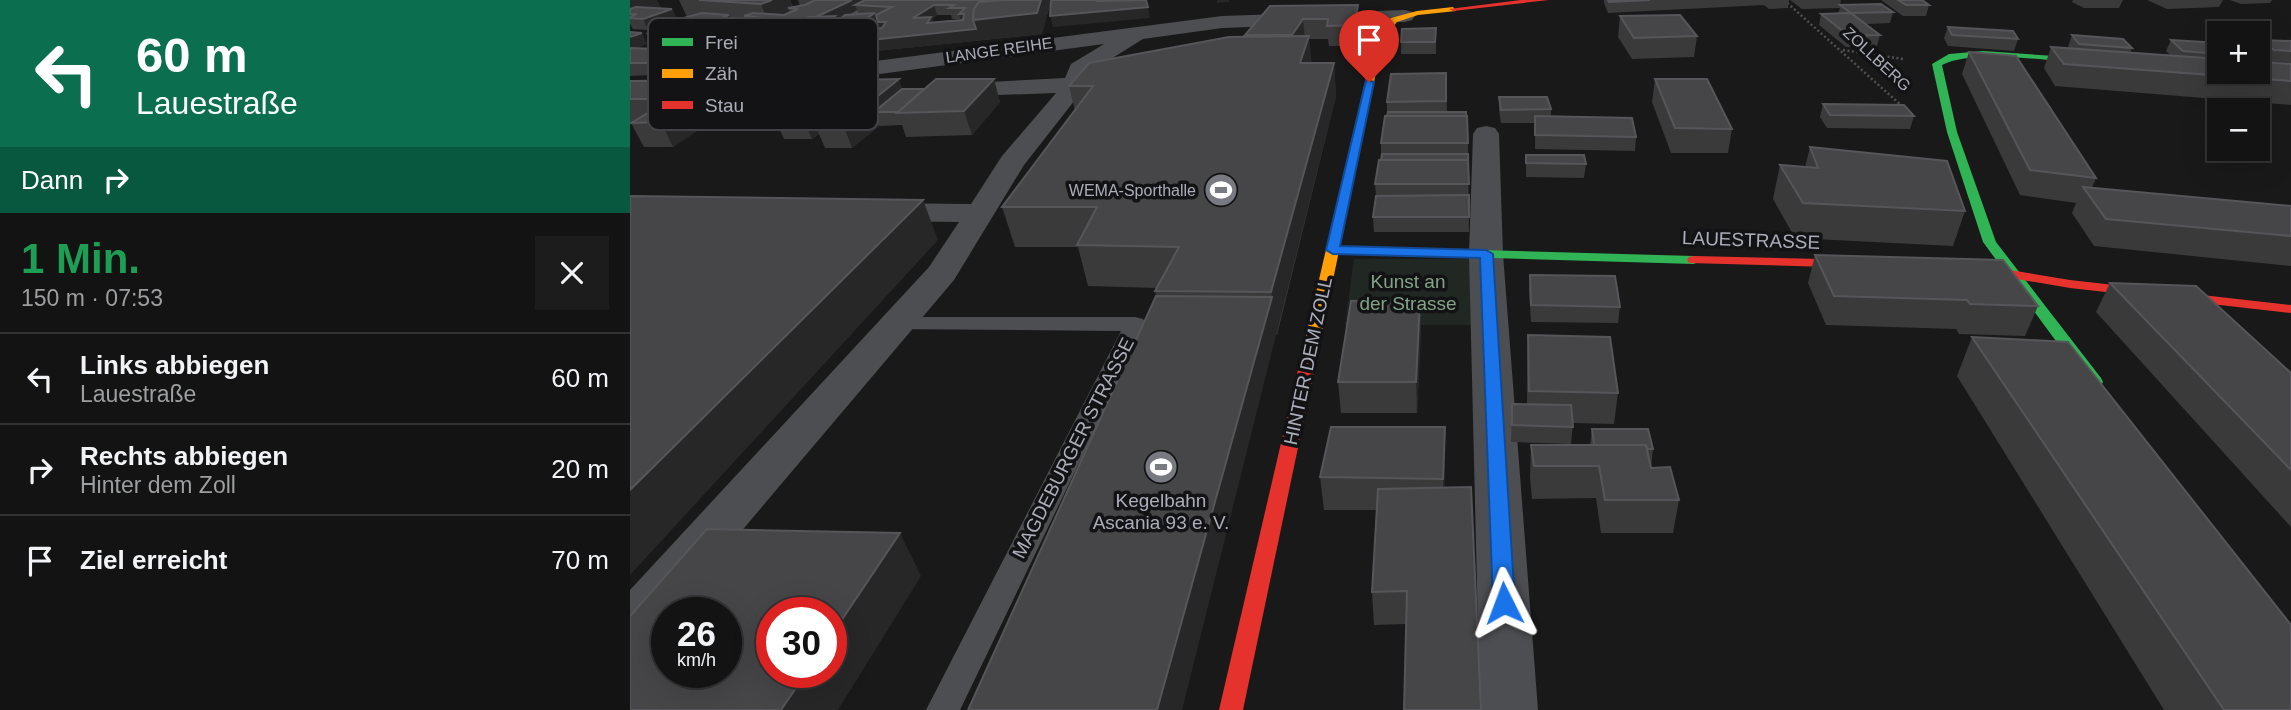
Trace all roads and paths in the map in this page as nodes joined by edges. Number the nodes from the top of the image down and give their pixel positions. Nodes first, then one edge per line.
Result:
1 (883, 0) edge
2 (1348, 0) edge
3 (1375, 0) edge
4 (1545, 0) edge
5 (1784, 0) edge
6 (1253, 10) edge
7 (1405, 16) junction
8 (848, 18) edge
9 (1314, 18) junction
10 (1135, 32) junction
11 (1233, 46) edge
12 (1842, 49) junction
13 (2108, 63) edge
14 (1937, 64) junction
15 (878, 67) edge
16 (1112, 82) edge
17 (1074, 86) junction
18 (630, 89) edge
19 (648, 89) edge
20 (914, 91) edge
21 (1952, 132) junction
22 (1486, 134) dead end
23 (846, 211) edge
24 (981, 213) junction
25 (1333, 250) junction
26 (1486, 254) junction
27 (1888, 265) edge
28 (1981, 269) edge
29 (2013, 274) junction
30 (2291, 309) edge
31 (897, 324) junction
32 (2104, 393) edge
33 (630, 625) edge
34 (943, 710) edge
35 (1231, 710) edge
36 (1509, 710) edge

1 - 8 street
2 - 9 street
3 - 7 street
4 - 7 street
5 - 12 path, ZOLLBERG
6 - 9 street, LANGE REIHE
6 - 10 street, LANGE REIHE
6 - 11 street
7 - 9 street, LANGE REIHE
7 - 25 street, HINTER DEM ZOLL
10 - 15 street, LANGE REIHE
10 - 17 street
12 - 14 path
12 - 21 path, ZOLLBERG
13 - 14 street
14 - 21 street
16 - 17 street, LANGE REIHE
17 - 20 street, LANGE REIHE
17 - 24 street
18 - 19 street, LANGE REIHE
21 - 29 street
22 - 26 street
23 - 24 street
24 - 31 street
25 - 26 street, LAUESTRASSE
25 - 35 street, HINTER DEM ZOLL
26 - 27 street, LAUESTRASSE
26 - 36 street
28 - 29 street
29 - 30 street
29 - 32 street
31 - 33 street
31 - 34 lane, MAGDEBURGER STRASSE

